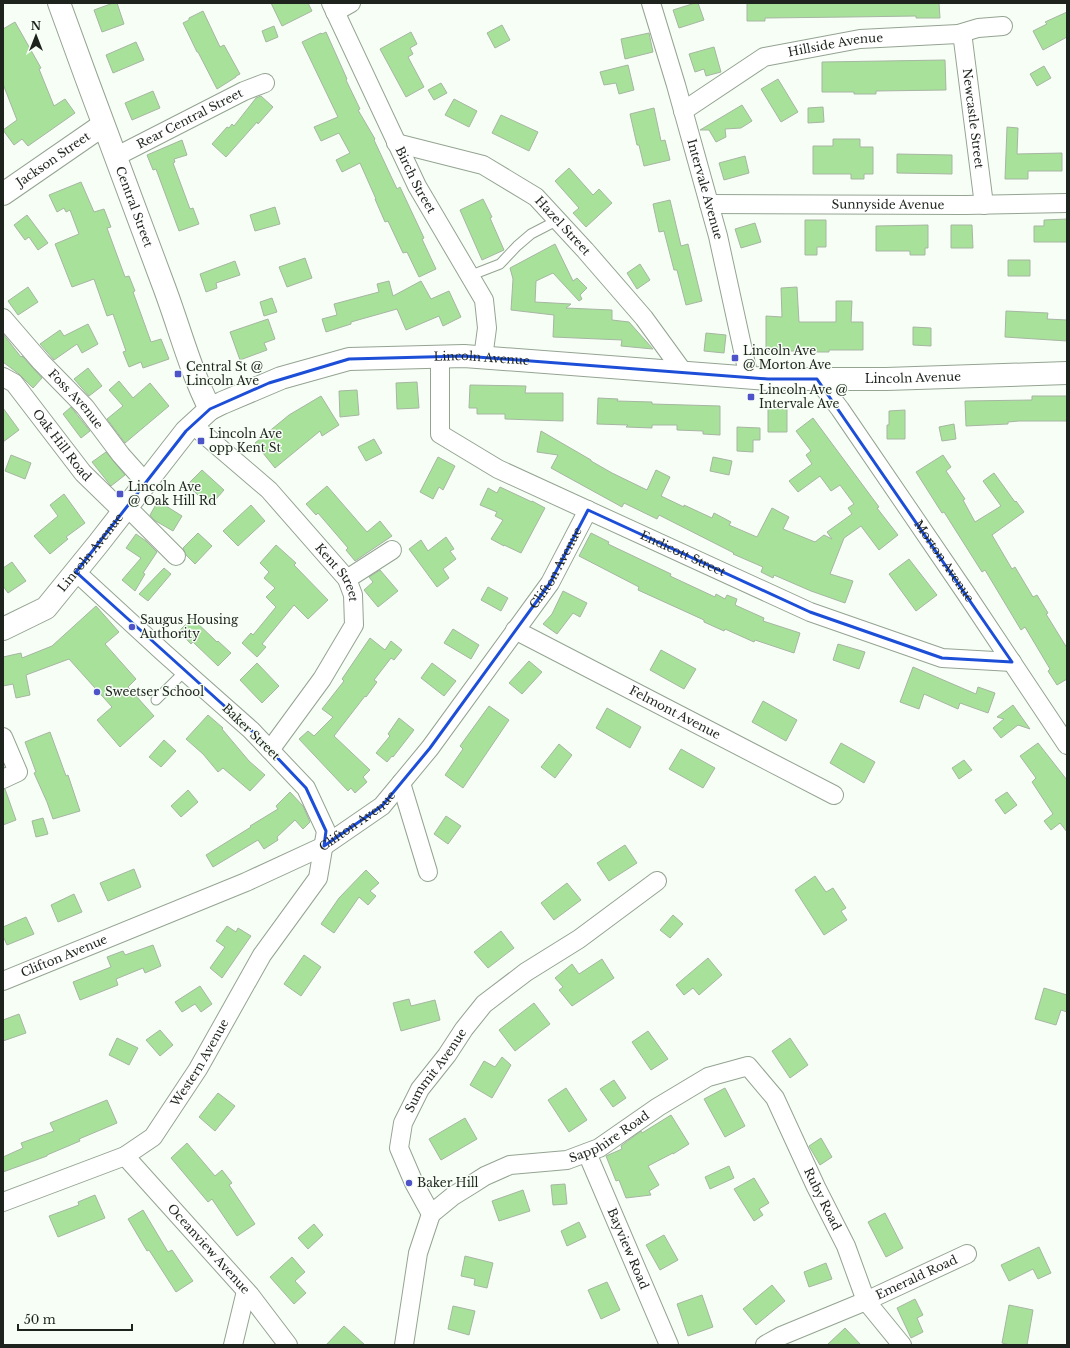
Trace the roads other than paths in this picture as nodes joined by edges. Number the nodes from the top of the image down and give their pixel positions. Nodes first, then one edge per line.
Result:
1 (59, 3) edge
2 (351, 3) edge
3 (651, 3) edge
4 (333, 7) edge
5 (1003, 26) dead end
6 (958, 34) junction
7 (265, 83) dead end
8 (683, 111) junction
9 (103, 124) junction
10 (396, 144) junction
11 (115, 157) junction
12 (3, 194) edge
13 (1067, 203) edge
14 (709, 204) junction
15 (984, 205) junction
16 (558, 220) junction
17 (469, 276) junction
18 (3, 318) edge
19 (440, 357) junction
20 (484, 358) junction
21 (684, 373) junction
22 (1067, 373) edge
23 (3, 377) edge
24 (749, 378) junction
25 (817, 379) junction
26 (210, 409) junction
27 (193, 425) junction
28 (146, 483) junction
29 (125, 509) junction
30 (588, 510) junction
31 (392, 550) dead end
32 (176, 556) dead end
33 (76, 572) junction
34 (347, 579) junction
35 (3, 629) edge
36 (515, 630) junction
37 (1012, 662) junction
38 (185, 672) junction
39 (156, 700) dead end
40 (3, 737) edge
41 (1067, 745) edge
42 (270, 750) junction
43 (10, 776) edge
44 (401, 783) junction
45 (834, 796) dead end
46 (324, 846) junction
47 (428, 872) dead end
48 (657, 881) dead end
49 (3, 981) edge
50 (775, 1098) joint
51 (587, 1152) junction
52 (125, 1156) junction
53 (3, 1202) edge
54 (430, 1214) junction
55 (967, 1254) dead end
56 (246, 1291) junction
57 (866, 1301) junction
58 (233, 1345) edge
59 (288, 1345) edge
60 (404, 1345) edge
61 (669, 1345) edge
62 (765, 1345) edge
63 (902, 1345) edge

1 - 9 main road, Central Street
2 - 4 street
3 - 8 street, Intervale Avenue
4 - 10 street, Birch Street
5 - 6 street, Hillside Avenue
6 - 8 street, Hillside Avenue
6 - 15 street, Newcastle Street
7 - 11 street, Rear Central Street
8 - 14 street, Intervale Avenue
9 - 11 main road, Central Street
9 - 12 main road, Jackson Street
10 - 16 street, Hazel Street
10 - 17 street, Birch Street
11 - 26 main road, Central Street
13 - 15 street, Sunnyside Avenue
14 - 15 street, Sunnyside Avenue
14 - 24 street, Intervale Avenue
16 - 17 lane
16 - 21 street, Hazel Street
17 - 20 street, Birch Street
18 - 28 street, Foss Avenue
19 - 20 main road, Lincoln Avenue
19 - 26 main road, Lincoln Avenue
19 - 30 street, Endicott Street
20 - 21 main road, Lincoln Avenue
21 - 24 main road, Lincoln Avenue
22 - 25 main road, Lincoln Avenue
23 - 29 street, Oak Hill Road
24 - 25 main road, Lincoln Avenue
25 - 37 street, Morton Avenue
26 - 27 main road, Lincoln Avenue
27 - 28 main road, Lincoln Avenue
27 - 34 street, Kent Street
28 - 29 main road, Lincoln Avenue
29 - 32 street, Oak Hill Road
29 - 33 main road, Lincoln Avenue
30 - 36 street, Clifton Avenue
30 - 37 street, Endicott Street
31 - 34 street
33 - 35 main road, Lincoln Avenue
33 - 38 street, Baker Street
34 - 42 street, Kent Street
36 - 44 street, Clifton Avenue
36 - 45 street, Felmont Avenue
37 - 41 street, Morton Avenue
38 - 39 lane
38 - 42 street, Baker Street
40 - 43 street
42 - 46 street, Baker Street
44 - 46 street, Clifton Avenue
44 - 47 street
46 - 49 street, Clifton Avenue
46 - 52 street, Western Avenue
48 - 54 street, Summit Avenue
50 - 51 street, Sapphire Road
50 - 57 street, Ruby Road
51 - 54 street, Sapphire Road
51 - 61 street, Bayview Road
52 - 53 street, Western Avenue
52 - 56 street, Oceanview Avenue
54 - 60 street
55 - 57 street, Emerald Road
56 - 58 street
56 - 59 street, Oceanview Avenue
57 - 62 street, Emerald Road
57 - 63 street, Ruby Road

